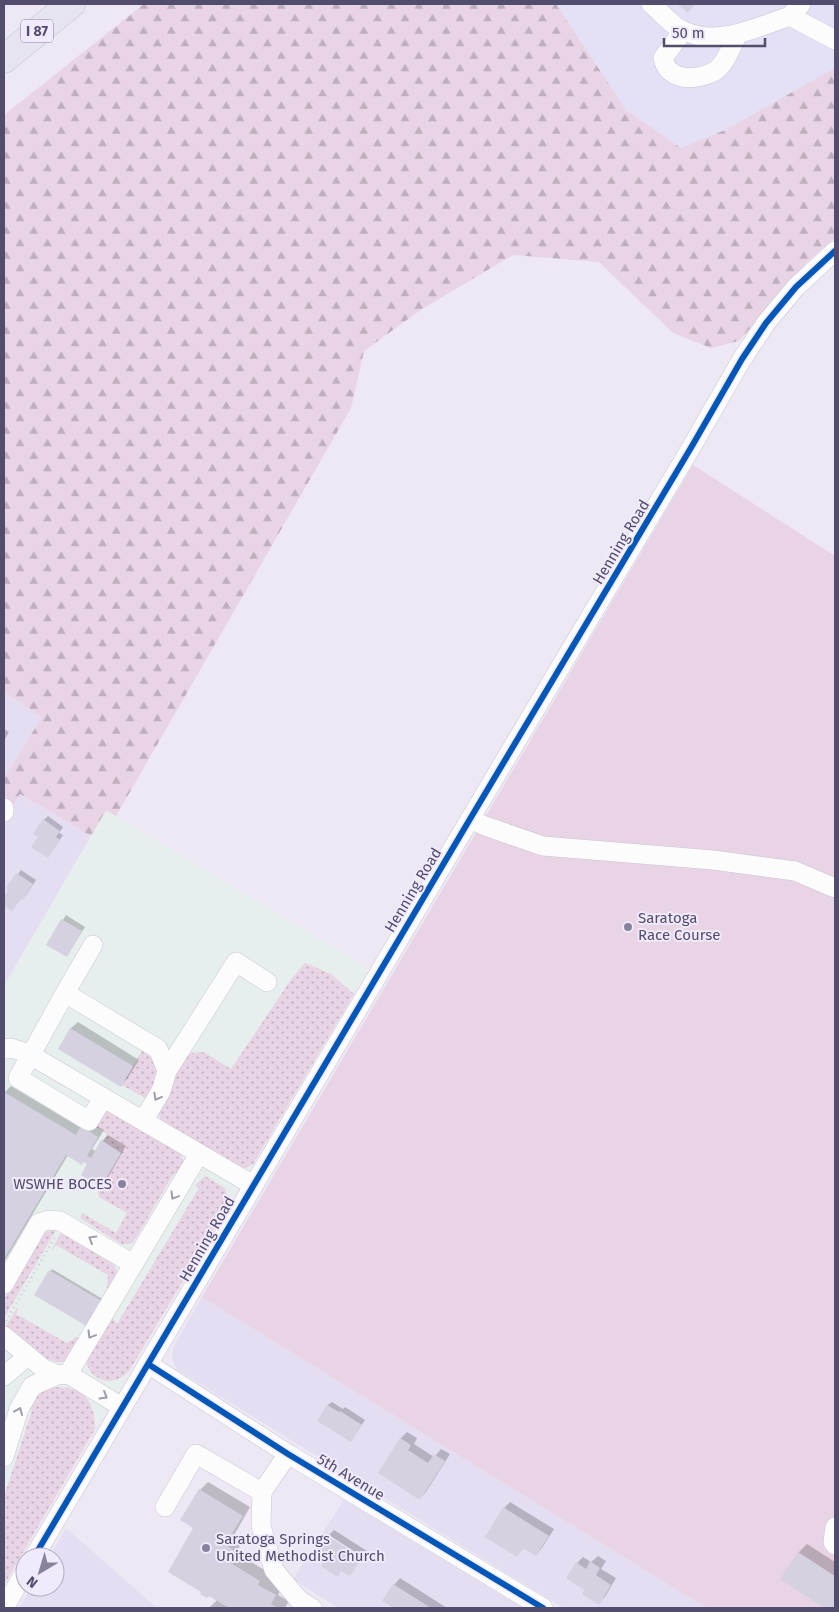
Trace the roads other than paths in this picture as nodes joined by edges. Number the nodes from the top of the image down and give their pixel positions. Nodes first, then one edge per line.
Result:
1 (71, 4) edge
2 (650, 4) edge
3 (795, 10) edge
4 (683, 31) junction
5 (738, 34) junction
6 (835, 40) edge
7 (4, 59) edge
8 (835, 252) edge
9 (470, 819) junction
10 (835, 888) edge
11 (93, 945) dead end
12 (267, 982) dead end
13 (65, 994) junction
14 (4, 1049) edge
15 (30, 1056) junction
16 (167, 1071) junction
17 (103, 1098) junction
18 (143, 1121) junction
19 (199, 1154) junction
20 (253, 1186) junction
21 (134, 1264) junction
22 (4, 1284) edge
23 (4, 1330) edge
24 (28, 1356) junction
25 (148, 1364) junction
26 (62, 1375) junction
27 (4, 1376) edge
28 (122, 1407) junction
29 (288, 1454) junction
30 (4, 1457) edge
31 (262, 1492) junction
32 (165, 1507) dead end
33 (835, 1527) edge
34 (835, 1545) edge
35 (40, 1547) edge
36 (15, 1589) edge
37 (4, 1608) edge
38 (312, 1608) edge
39 (543, 1608) edge

1 - 7 highway, I 87
2 - 4 street
3 - 5 street
3 - 6 street
4 - 5 street
4 - 5 street
8 - 9 street, Henning Road
9 - 10 street
9 - 20 street, Henning Road
11 - 13 street
12 - 16 street
13 - 15 street
13 - 16 street
14 - 15 street
15 - 17 street
15 - 17 street
16 -> 18 street
17 - 18 street
18 - 19 street
19 - 20 street
19 -> 21 street
20 - 25 street, Henning Road
21 -> 22 street
21 -> 26 street
23 - 24 street
24 - 26 street
24 - 27 street
25 - 28 street, Henning Road
25 - 29 street, 5th Avenue
26 -> 28 street
30 -> 26 street
28 - 35 street, Henning Road
29 - 31 street
29 - 39 street, 5th Avenue
31 - 32 street
31 - 38 street
33 - 34 street
36 - 37 street

